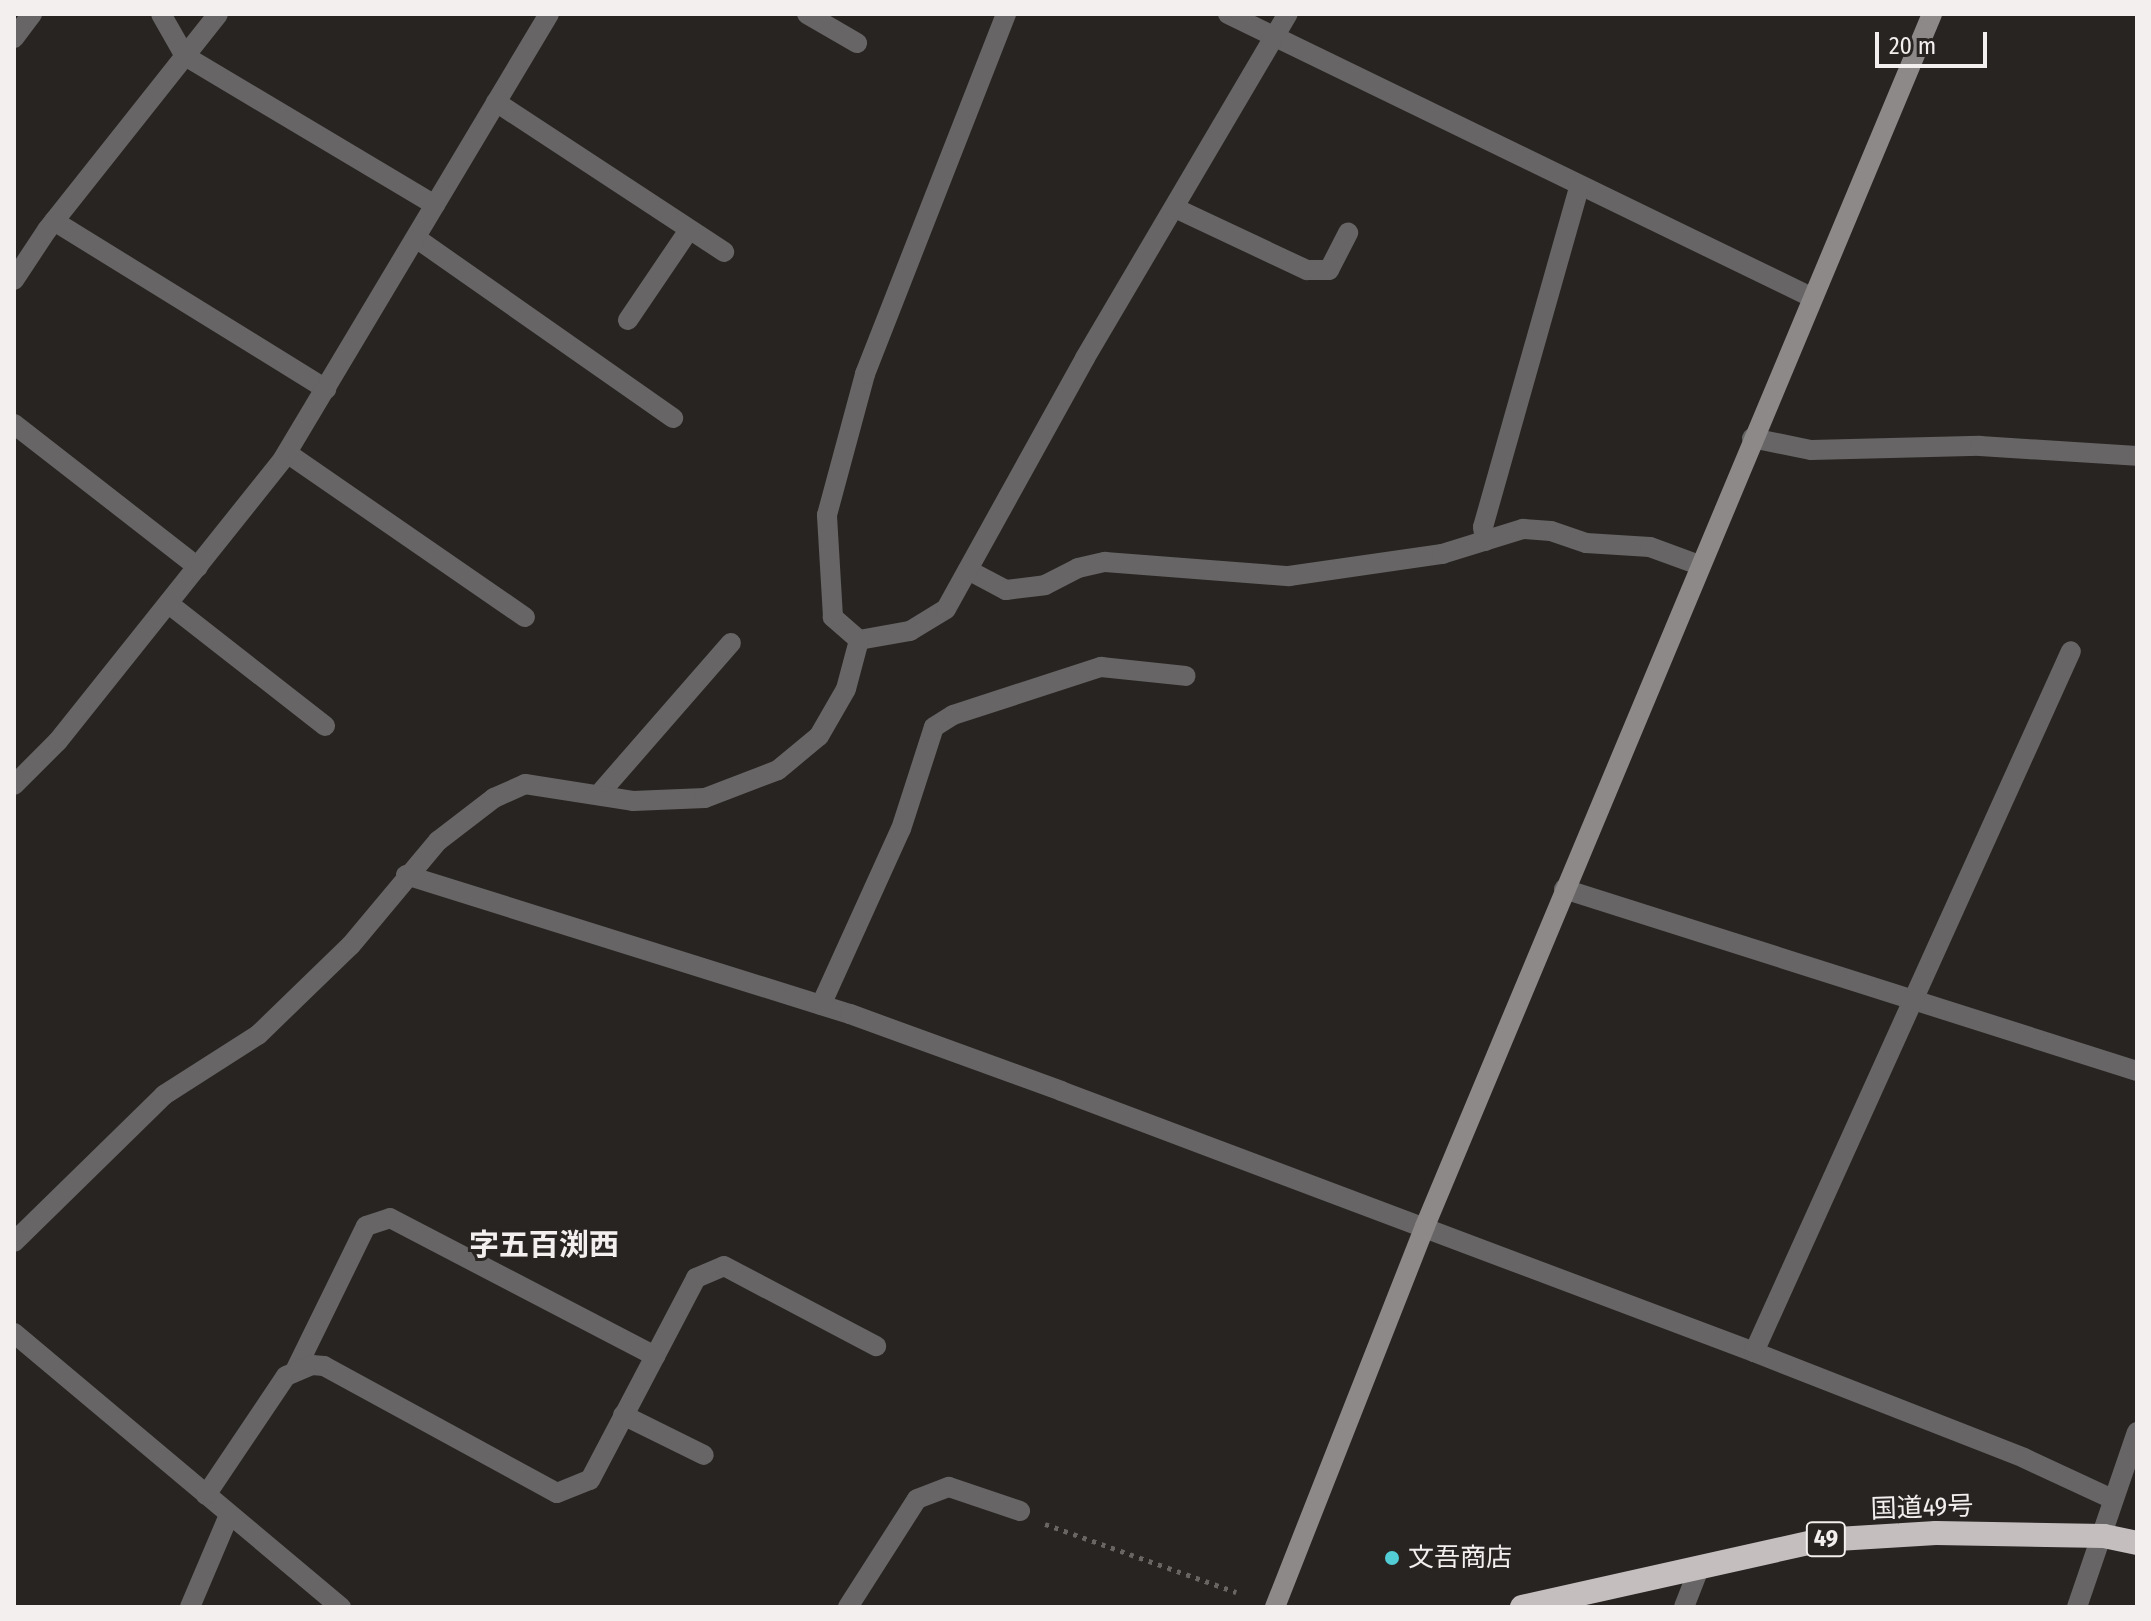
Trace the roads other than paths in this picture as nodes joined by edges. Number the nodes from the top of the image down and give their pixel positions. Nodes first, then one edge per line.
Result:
1 (32, 14) edge
2 (161, 14) edge
3 (218, 14) edge
4 (807, 14) edge
5 (1006, 14) edge
6 (1228, 14) edge
7 (1288, 14) edge
8 (1932, 14) edge
9 (545, 15) edge
10 (14, 38) edge
11 (1276, 38) junction
12 (857, 43) dead end
13 (185, 56) junction
14 (496, 102) junction
15 (1580, 185) junction
16 (435, 205) junction
17 (1175, 208) junction
18 (54, 221) junction
19 (689, 230) junction
20 (1348, 233) dead end
21 (416, 238) junction
22 (724, 252) dead end
23 (14, 280) edge
24 (1811, 297) junction
25 (628, 320) dead end
26 (326, 389) junction
27 (673, 418) dead end
28 (14, 424) edge
29 (1752, 438) junction
30 (287, 453) junction
31 (2137, 456) edge
32 (1485, 541) junction
33 (1699, 565) junction
34 (198, 567) junction
35 (968, 570) junction
36 (169, 604) junction
37 (525, 617) dead end
38 (859, 640) junction
39 (731, 643) dead end
40 (2071, 651) dead end
41 (1186, 676) dead end
42 (325, 726) dead end
43 (14, 785) edge
44 (600, 793) junction
45 (406, 875) junction
46 (1564, 889) junction
47 (1910, 999) junction
48 (821, 1005) junction
49 (2137, 1071) edge
50 (1425, 1226) junction
51 (14, 1242) edge
52 (14, 1333) edge
53 (876, 1346) dead end
54 (1754, 1352) junction
55 (655, 1356) junction
56 (296, 1369) junction
57 (623, 1415) junction
58 (2137, 1432) edge
59 (704, 1455) dead end
60 (206, 1495) junction
61 (2110, 1498) junction
62 (1020, 1511) road end
63 (229, 1515) junction
64 (2104, 1536) junction
65 (2137, 1543) edge
66 (1700, 1566) junction
67 (190, 1607) edge
68 (341, 1607) edge
69 (848, 1607) edge
70 (1275, 1607) edge
71 (1522, 1607) edge
72 (1684, 1607) edge
73 (2077, 1607) edge

1 - 10 street
2 - 13 street
3 - 13 street
4 - 12 street
5 - 38 street
6 - 11 street
7 - 11 street
8 - 24 street
9 - 14 street
11 - 15 street
11 - 17 street
13 - 16 street
13 - 18 street
14 - 16 street
14 - 19 street
15 - 24 street
15 - 32 street
16 - 21 street
17 - 20 street
17 - 35 street
18 - 23 street
18 - 26 street
19 - 22 street
19 - 25 street
21 - 26 street
21 - 27 street
24 - 29 street
26 - 30 street
28 - 34 street
29 - 31 street
29 - 33 street
30 - 34 street
30 - 37 street
32 - 33 street
32 - 35 street
33 - 46 street
34 - 36 street
35 - 38 street
36 - 42 street
36 - 43 street
38 - 44 street
39 - 44 street
40 - 47 street
41 - 48 street
44 - 45 street
45 - 48 street
45 - 51 street
46 - 47 street
46 - 50 street
47 - 49 street
47 - 54 street
48 - 50 street
50 - 54 street
50 - 70 street
52 - 60 street
53 - 55 street
54 - 61 street
55 - 56 street
55 - 57 street
56 - 57 street
56 - 60 street
57 - 59 street
58 - 61 street
60 - 63 street
61 - 64 street
62 - 69 street
63 - 67 street
63 - 68 street
64 - 65 highway, 国道49号 / 49
64 - 66 highway, 国道49号 / 49
64 - 73 street
66 - 71 highway, 国道49号 / 49
66 - 72 street

